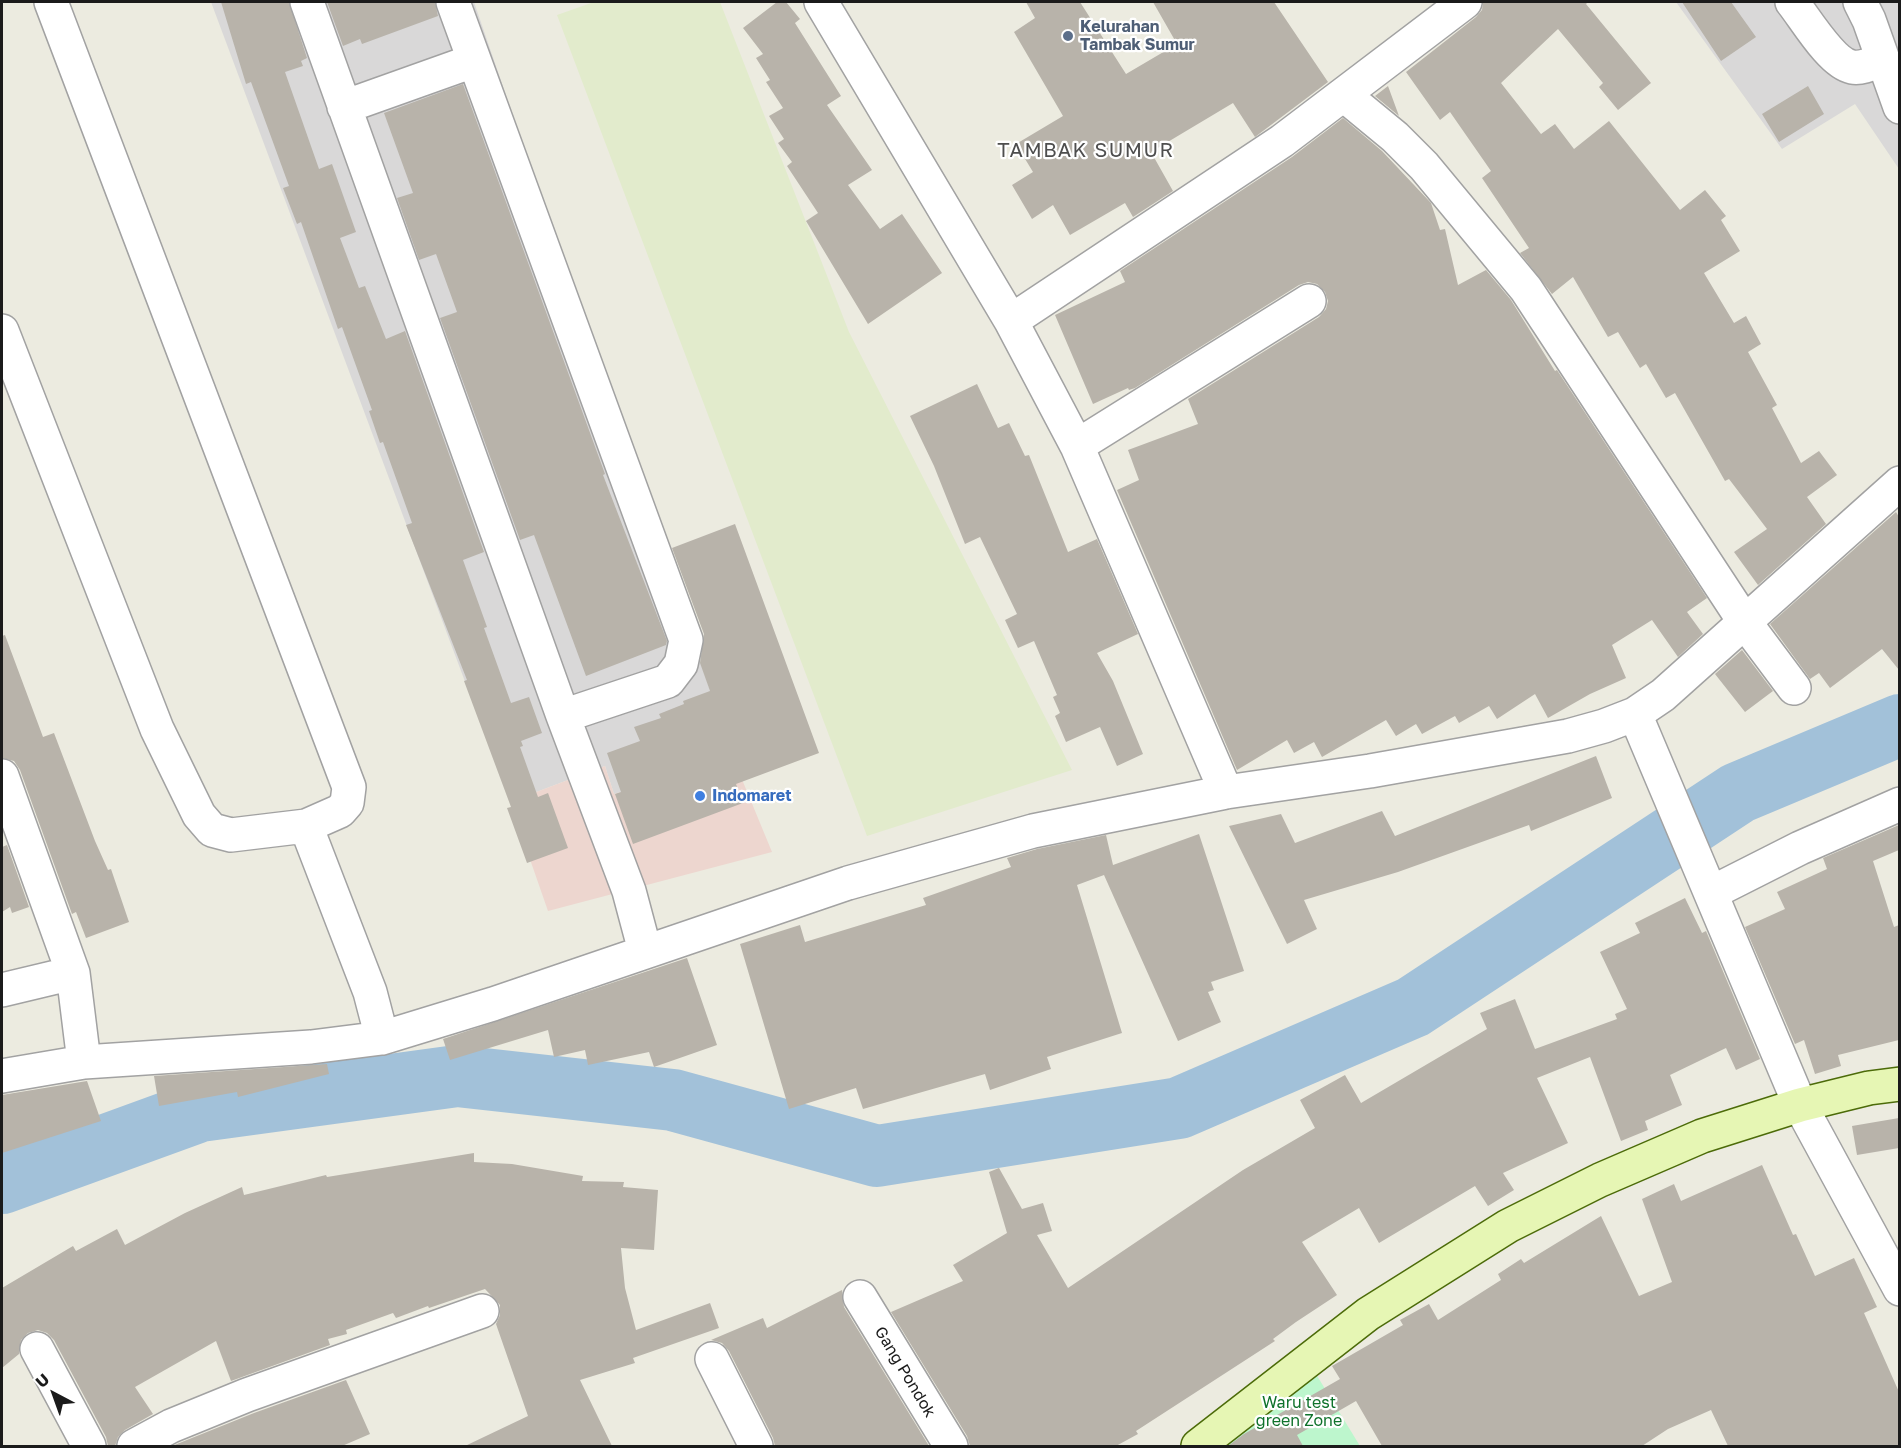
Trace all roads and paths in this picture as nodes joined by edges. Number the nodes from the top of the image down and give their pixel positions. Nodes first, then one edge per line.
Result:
1 (51, 2) edge
2 (307, 2) edge
3 (453, 2) edge
4 (820, 2) edge
5 (1465, 2) edge
6 (1792, 2) edge
7 (1860, 2) edge
8 (1883, 59) junction
9 (473, 61) junction
10 (1344, 95) junction
11 (344, 107) junction
12 (1899, 107) edge
13 (1309, 301) dead end
14 (1011, 321) junction
15 (2, 331) edge
16 (1077, 446) junction
17 (1899, 483) edge
18 (1744, 621) junction
19 (1794, 688) dead end
20 (1635, 714) junction
21 (563, 716) junction
22 (1226, 792) junction
23 (5, 794) edge
24 (1899, 804) edge
25 (306, 826) junction
26 (1705, 880) junction
27 (643, 944) junction
28 (2, 990) edge
29 (79, 1017) junction
30 (377, 1017) junction
31 (2, 1076) edge
32 (1899, 1084) edge
33 (1800, 1105) junction
34 (1899, 1289) edge
35 (860, 1297) dead end
36 (482, 1311) dead end
37 (38, 1349) dead end
38 (712, 1359) dead end
39 (89, 1446) edge
40 (134, 1446) edge
41 (756, 1446) edge
42 (951, 1446) edge
43 (1198, 1446) edge

1 - 25 street
2 - 11 street
3 - 9 street
4 - 14 street
5 - 10 street
6 - 8 street
7 - 8 street
8 - 12 street
9 - 11 street
9 - 21 street
10 - 14 street
10 - 18 street
11 - 21 street
13 - 16 street
14 - 16 street
15 - 25 street
16 - 22 street
17 - 18 street
18 - 19 street
18 - 20 street
20 - 22 street
20 - 26 street
21 - 27 street
22 - 27 street
23 - 29 street
24 - 26 street
25 - 30 street
26 - 33 street
27 - 30 street
28 - 29 street
29 - 30 street
29 - 31 street
32 - 33 street
33 - 34 street
33 - 43 street
35 - 42 street, Gang Pondok
36 - 40 street
37 - 39 street
38 - 41 street

